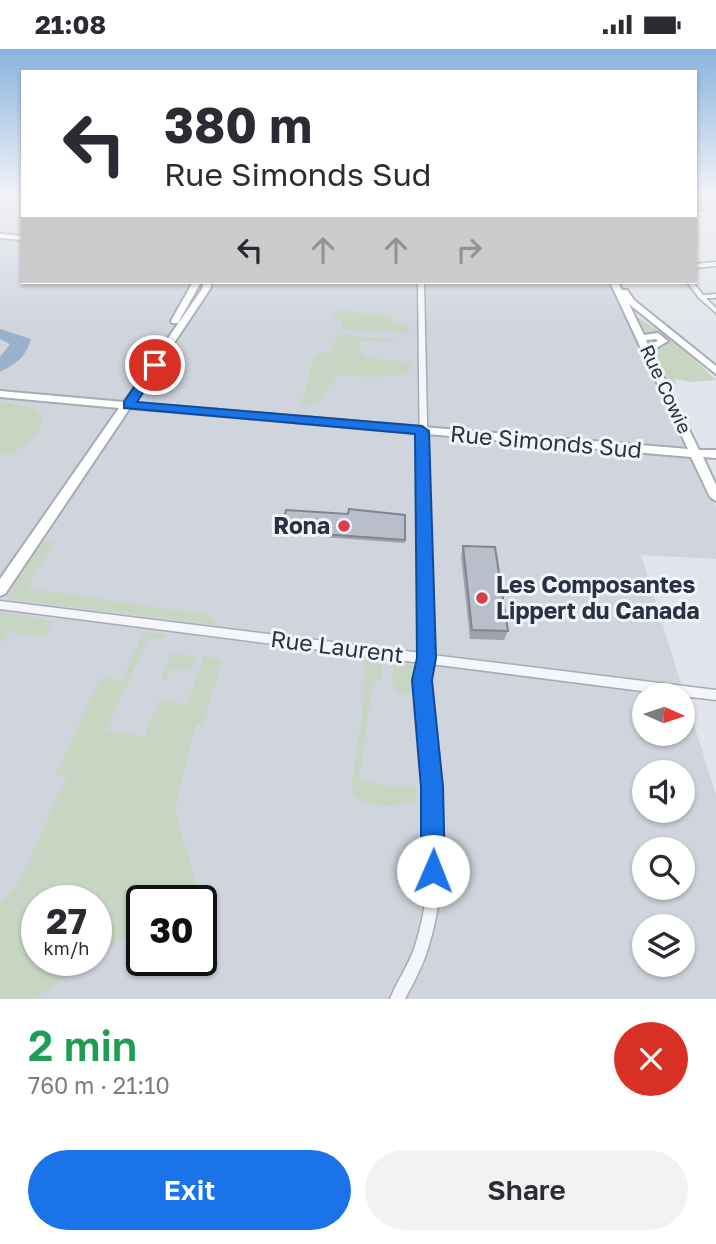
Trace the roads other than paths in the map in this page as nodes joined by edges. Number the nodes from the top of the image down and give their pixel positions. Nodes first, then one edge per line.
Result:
1 (716, 264) edge
2 (697, 266) edge
3 (196, 284) edge
4 (207, 284) edge
5 (421, 284) edge
6 (617, 284) edge
7 (618, 284) edge
8 (691, 284) edge
9 (716, 296) edge
10 (621, 297) junction
11 (701, 297) junction
12 (716, 310) edge
13 (642, 338) junction
14 (681, 341) junction
15 (648, 349) junction
16 (716, 371) edge
17 (0, 394) edge
18 (124, 407) junction
19 (422, 431) junction
20 (696, 454) junction
21 (716, 454) edge
22 (716, 496) edge
23 (0, 590) edge
24 (0, 605) edge
25 (427, 658) junction
26 (716, 695) edge
27 (397, 999) edge

1 - 2 street
3 - 18 street
4 - 18 street
5 - 19 street
6 - 10 street, Rue Cowie
7 - 14 street
8 - 11 street
9 - 11 street
10 - 13 street, Rue Cowie
10 - 14 street
11 - 12 street
13 - 15 street, Rue Cowie
13 - 15 street
14 - 16 street
15 - 20 street, Rue Cowie
17 - 18 street, Rue Simonds Sud
18 - 19 street, Rue Simonds Sud
18 - 23 street
19 - 20 street, Rue Simonds Sud
19 - 25 street
20 - 21 street, Rue Simonds Sud
20 - 22 street, Rue Cowie
24 - 25 street, Rue Laurent
25 - 26 street, Rue Laurent
25 - 27 street

